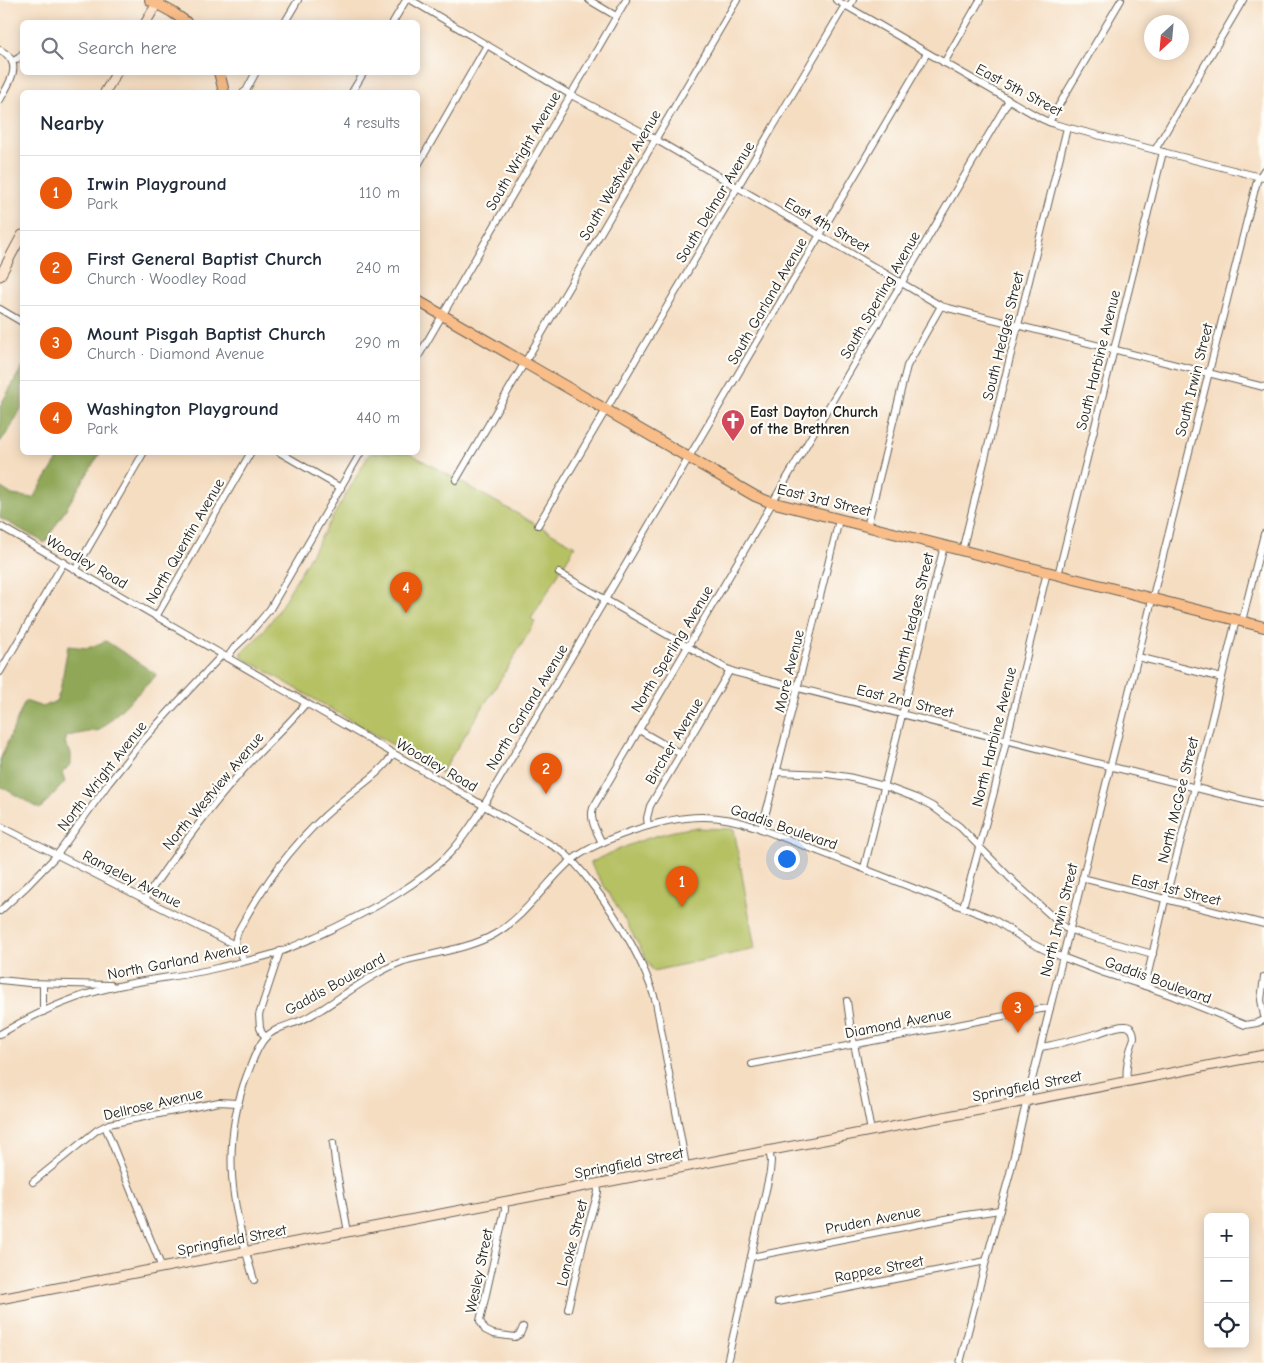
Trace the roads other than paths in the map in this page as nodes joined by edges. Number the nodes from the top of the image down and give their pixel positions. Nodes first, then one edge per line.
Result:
1 (298, 0) edge
2 (406, 0) edge
3 (411, 0) edge
4 (588, 0) edge
5 (626, 0) edge
6 (737, 0) edge
7 (836, 0) edge
8 (853, 0) edge
9 (980, 0) edge
10 (1121, 0) edge
11 (1243, 0) edge
12 (155, 1) edge
13 (847, 6) junction
14 (616, 16) junction
15 (147, 20) edge
16 (183, 20) edge
17 (286, 20) edge
18 (394, 20) edge
19 (487, 45) junction
20 (0, 50) edge
21 (927, 53) junction
22 (20, 57) edge
23 (12, 62) junction
24 (944, 63) junction
25 (115, 75) edge
26 (220, 75) edge
27 (254, 75) edge
28 (362, 75) edge
29 (106, 90) edge
30 (224, 90) edge
31 (247, 90) edge
32 (353, 90) edge
33 (571, 95) junction
34 (0, 100) edge
35 (1009, 100) junction
36 (1050, 122) junction
37 (1067, 128) junction
38 (656, 140) junction
39 (1155, 150) junction
40 (1163, 152) junction
41 (420, 162) edge
42 (1264, 170) edge
43 (1262, 177) edge
44 (738, 188) junction
45 (820, 235) junction
46 (20, 240) edge
47 (0, 276) edge
48 (902, 283) junction
49 (420, 302) edge
50 (941, 306) junction
51 (0, 309) edge
52 (442, 315) junction
53 (20, 321) edge
54 (1018, 325) junction
55 (1114, 349) junction
56 (420, 354) edge
57 (524, 363) junction
58 (1209, 374) junction
59 (1264, 387) edge
60 (607, 411) junction
61 (142, 455) edge
62 (249, 455) edge
63 (284, 455) edge
64 (359, 455) edge
65 (689, 458) junction
66 (456, 480) dead end
67 (340, 488) junction
68 (772, 503) junction
69 (839, 520) junction
70 (538, 525) dead end
71 (0, 526) edge
72 (867, 527) junction
73 (1264, 534) edge
74 (944, 546) junction
75 (962, 550) junction
76 (64, 562) junction
77 (76, 569) junction
78 (559, 573) dead end
79 (1053, 573) junction
80 (1153, 599) junction
81 (605, 600) junction
82 (156, 617) junction
83 (1239, 621) junction
84 (1264, 627) edge
85 (688, 647) junction
86 (225, 656) junction
87 (1138, 656) junction
88 (730, 670) junction
89 (0, 672) edge
90 (1222, 678) junction
91 (798, 687) junction
92 (306, 703) junction
93 (902, 714) junction
94 (639, 730) junction
95 (1006, 740) junction
96 (393, 754) junction
97 (680, 754) junction
98 (1110, 766) junction
99 (776, 772) junction
100 (884, 786) junction
101 (1195, 787) junction
102 (1264, 805) edge
103 (484, 806) junction
104 (0, 826) edge
105 (648, 826) junction
106 (761, 829) junction
107 (602, 843) junction
108 (980, 847) junction
109 (57, 855) junction
110 (572, 860) junction
111 (864, 868) junction
112 (1082, 878) junction
113 (145, 899) junction
114 (1165, 900) junction
115 (963, 907) junction
116 (0, 912) edge
117 (1264, 924) edge
118 (1070, 930) junction
119 (235, 945) junction
120 (280, 951) junction
121 (1153, 954) junction
122 (1062, 957) junction
123 (245, 961) junction
124 (1264, 977) edge
125 (0, 980) edge
126 (42, 984) junction
127 (122, 985) junction
128 (1145, 986) junction
129 (847, 1001) dead end
130 (1050, 1008) junction
131 (43, 1012) junction
132 (1264, 1018) edge
133 (0, 1034) edge
134 (266, 1037) junction
135 (854, 1045) junction
136 (1041, 1047) junction
137 (1264, 1055) edge
138 (752, 1064) dead end
139 (1127, 1081) junction
140 (1027, 1101) junction
141 (237, 1103) junction
142 (105, 1126) junction
143 (871, 1130) junction
144 (333, 1143) dead end
145 (769, 1150) junction
146 (686, 1166) junction
147 (33, 1182) dead end
148 (597, 1183) junction
149 (504, 1202) junction
150 (1000, 1210) junction
151 (348, 1232) junction
152 (246, 1251) junction
153 (751, 1257) junction
154 (986, 1261) junction
155 (162, 1268) junction
156 (254, 1280) dead end
157 (0, 1299) edge
158 (778, 1302) dead end
159 (568, 1309) dead end
160 (523, 1327) dead end
161 (727, 1363) edge
162 (960, 1363) edge

1 - 17 street
2 - 18 street
3 - 19 street, East 4th Street
4 - 14 street
5 - 14 street, South Wright Avenue
6 - 38 street, South Westview Avenue
7 - 13 street, East 5th Street
8 - 13 street, South Delmar Avenue
9 - 24 street
10 - 36 street
11 - 39 street
12 - 15 main road
12 - 16 main road
13 - 21 street, East 5th Street
13 - 44 street, South Delmar Avenue
14 - 33 street, South Wright Avenue
19 - 33 street, East 4th Street
19 - 41 street
20 - 23 street
21 - 24 street, East 5th Street
21 - 45 street, South Garland Avenue
22 - 23 street
23 - 34 street
24 - 35 street, East 5th Street
25 - 29 main road
26 - 30 main road
27 - 31 street
28 - 32 street
33 - 38 street, East 4th Street
33 - 52 street, South Wright Avenue
35 - 36 street, East 5th Street
35 - 48 street, South Sperling Avenue
36 - 37 street, East 5th Street
37 - 39 street, East 5th Street
37 - 54 street, South Hedges Street
38 - 44 street, East 4th Street
38 - 57 street, South Westview Avenue
39 - 40 street, East 5th Street
40 - 43 street, East 5th Street
40 - 55 street, South Harbine Avenue
42 - 43 street, South Irwin Street
43 - 58 street, South Irwin Street
44 - 45 street, East 4th Street
44 - 60 street, South Delmar Avenue
45 - 48 street, East 4th Street
45 - 65 street, South Garland Avenue
46 - 47 main road
48 - 50 street, East 4th Street
48 - 68 street, South Sperling Avenue
49 - 52 main road, East 3rd Street
50 - 54 street, East 4th Street
50 - 72 street
51 - 53 street
52 - 56 street
52 - 57 main road, East 3rd Street
54 - 55 street, East 4th Street
54 - 75 street, South Hedges Street
55 - 58 street, East 4th Street
55 - 79 street, South Harbine Avenue
57 - 60 main road, East 3rd Street
57 - 66 street
58 - 59 street, East 4th Street
58 - 80 street, South Irwin Street
60 - 65 main road, East 3rd Street
60 - 70 street, South Delmar Avenue
61 - 77 street
62 - 82 street, North Quentin Avenue
63 - 67 street
64 - 67 street, North Wright Avenue
65 - 68 main road, East 3rd Street
65 - 81 street, North Garland Avenue
67 - 86 street, North Wright Avenue
68 - 69 main road, East 3rd Street
68 - 85 street, North Sperling Avenue
69 - 72 main road, East 3rd Street
69 - 91 street, More Avenue
71 - 76 street, Woodley Road
72 - 74 main road, East 3rd Street
73 - 83 street, North McGee Street
74 - 75 main road, East 3rd Street
74 - 93 street, North Hedges Street
75 - 79 main road, East 3rd Street
76 - 77 street, Woodley Road
76 - 89 street
77 - 82 street, Woodley Road
78 - 81 street, East 2nd Street
79 - 80 main road, East 3rd Street
79 - 95 street, North Harbine Avenue
80 - 83 main road, East 3rd Street
80 - 87 street, North Irwin Street
81 - 85 street, East 2nd Street
81 - 103 street, North Garland Avenue
82 - 86 street, Woodley Road
83 - 84 main road, East 3rd Street
83 - 90 street, North McGee Street
85 - 88 street, East 2nd Street
85 - 94 street, North Sperling Avenue
86 - 92 street, Woodley Road
86 - 109 street, North Wright Avenue
87 - 90 street
87 - 98 street, North Irwin Street
88 - 91 street, East 2nd Street
88 - 97 street, Bircher Avenue
90 - 101 street, North McGee Street
91 - 93 street, East 2nd Street
91 - 99 street, More Avenue
92 - 96 street, Woodley Road
92 - 113 street, North Westview Avenue
93 - 95 street, East 2nd Street
93 - 100 street, North Hedges Street
94 - 97 street
94 - 107 street, North Sperling Avenue
95 - 98 street, East 2nd Street
95 - 108 street, North Harbine Avenue
96 - 103 street, Woodley Road
96 - 119 street
97 - 105 street, Bircher Avenue
98 - 101 street, East 2nd Street
98 - 112 street, North Irwin Street
99 - 100 street, Gaddis Boulevard
99 - 106 street, More Avenue
100 - 108 street, Gaddis Boulevard
100 - 111 street, North Hedges Street
101 - 102 street, East 2nd Street
101 - 114 street, North McGee Street
103 - 110 street, Woodley Road
103 - 120 street, North Garland Avenue
104 - 109 street, Rangeley Avenue
105 - 106 street, Gaddis Boulevard
105 - 107 street, Gaddis Boulevard
106 - 111 street, Gaddis Boulevard
107 - 110 street, Gaddis Boulevard
108 - 115 street, North Harbine Avenue
108 - 118 street, Gaddis Boulevard
109 - 113 street, Rangeley Avenue
109 - 116 street, North Wright Avenue
110 - 134 street, Gaddis Boulevard
110 - 146 street, Woodley Road
111 - 115 street, Gaddis Boulevard
112 - 114 street, East 1st Street
112 - 118 street, North Irwin Street
113 - 119 street, Rangeley Avenue
114 - 117 street, East 1st Street
114 - 121 street, North McGee Street
115 - 122 street, Gaddis Boulevard
118 - 121 street, Gaddis Boulevard
118 - 122 street, North Irwin Street
119 - 123 street
120 - 123 street, North Garland Avenue
120 - 134 street
121 - 128 street, North McGee Street
122 - 128 street, Gaddis Boulevard
122 - 130 street, North Irwin Street
123 - 127 street, North Garland Avenue
124 - 132 street
125 - 126 street
126 - 127 street
126 - 131 street
127 - 131 street, North Garland Avenue
128 - 132 street, Gaddis Boulevard
129 - 135 street
130 - 135 street, Diamond Avenue
130 - 136 street, North Irwin Street
131 - 133 street, North Garland Avenue
134 - 141 street
135 - 138 street, Diamond Avenue
135 - 143 street
136 - 139 street
136 - 140 street, North Irwin Street
137 - 139 main road, Springfield Street
139 - 140 main road, Springfield Street
140 - 143 main road, Springfield Street
140 - 150 street, North Irwin Street
141 - 142 street, Dellrose Avenue
141 - 152 street
142 - 147 street, Dellrose Avenue
142 - 155 street
143 - 145 main road, Springfield Street
144 - 151 street
145 - 146 main road, Springfield Street
145 - 153 street
146 - 148 main road, Springfield Street
148 - 149 main road, Springfield Street
148 - 159 street, Lonoke Street
149 - 151 main road, Springfield Street
149 - 160 street, Wesley Street
150 - 153 street, Pruden Avenue
150 - 154 street, North Irwin Street
151 - 152 main road, Springfield Street
152 - 155 main road, Springfield Street
152 - 156 street
153 - 161 street
154 - 158 street, Rappee Street
154 - 162 street, North Irwin Street
155 - 157 main road, Springfield Street

